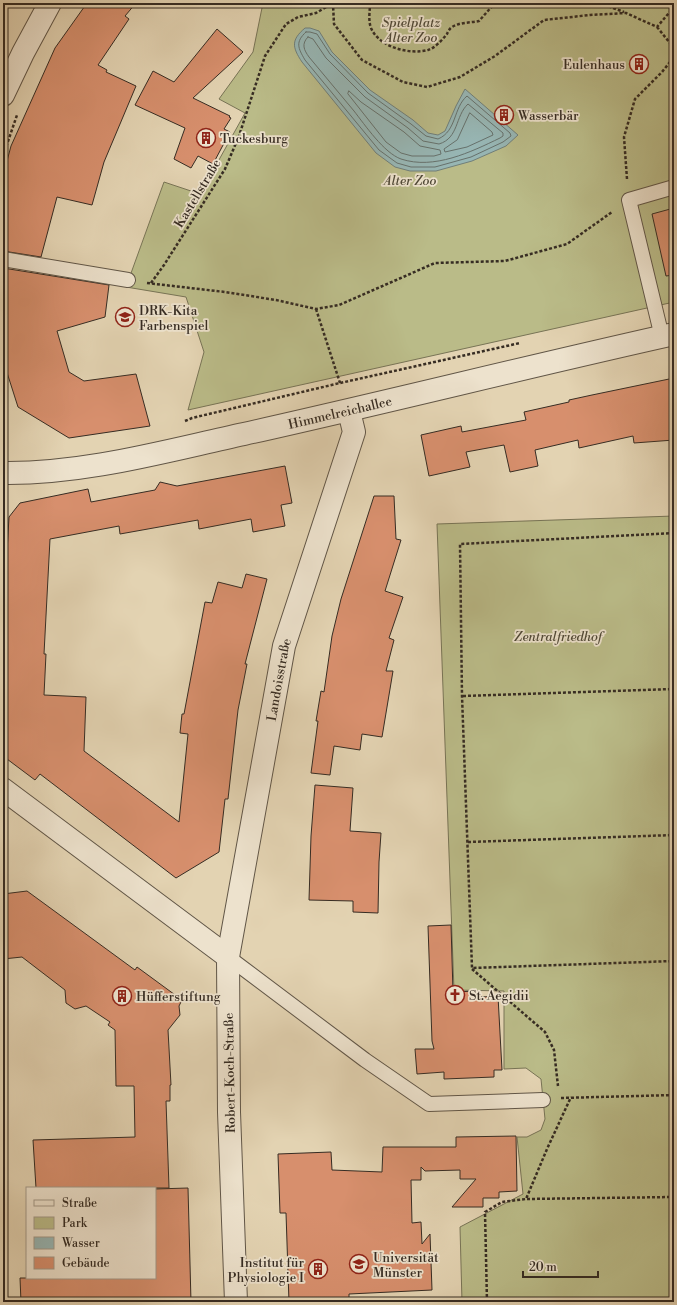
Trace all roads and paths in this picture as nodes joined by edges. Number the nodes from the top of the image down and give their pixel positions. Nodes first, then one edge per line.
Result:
1 (50, 3) edge
2 (334, 3) edge
3 (370, 3) edge
4 (495, 3) edge
5 (599, 3) edge
6 (674, 7) edge
7 (626, 13) junction
8 (657, 27) junction
9 (674, 48) edge
10 (674, 57) edge
11 (3, 95) edge
12 (674, 187) edge
13 (629, 200) junction
14 (3, 259) edge
15 (128, 280) joint
16 (151, 284) junction
17 (316, 310) junction
18 (668, 335) edge
19 (340, 383) dead end
20 (349, 411) junction
21 (3, 473) edge
22 (674, 534) edge
23 (674, 689) edge
24 (462, 696) junction
25 (3, 789) edge
26 (674, 835) edge
27 (468, 842) junction
28 (228, 957) junction
29 (674, 961) edge
30 (472, 968) junction
31 (674, 1095) edge
32 (571, 1097) junction
33 (559, 1098) junction
34 (543, 1100) joint
35 (674, 1197) edge
36 (526, 1199) junction
37 (236, 1302) edge
38 (487, 1302) edge

1 - 11 street
2 - 7 path
2 - 16 path, Kastellstraße
3 - 4 path
5 - 7 path
6 - 8 path
7 - 8 path
8 - 9 path
10 - 13 path
12 - 13 lane
13 - 17 path
13 - 18 lane
14 - 15 lane
15 - 16 path
16 - 17 path
17 - 19 path
18 - 20 street, Himmelreichallee
20 - 21 street, Himmelreichallee
20 - 28 street, Landoisstraße
22 - 24 path
23 - 24 path
24 - 27 path
25 - 28 street
26 - 27 path
27 - 30 path
28 - 34 lane
28 - 37 street, Robert-Koch-Straße
29 - 30 path
30 - 33 path
31 - 32 path
32 - 33 path
32 - 36 path
33 - 34 path
35 - 36 path
36 - 38 path

